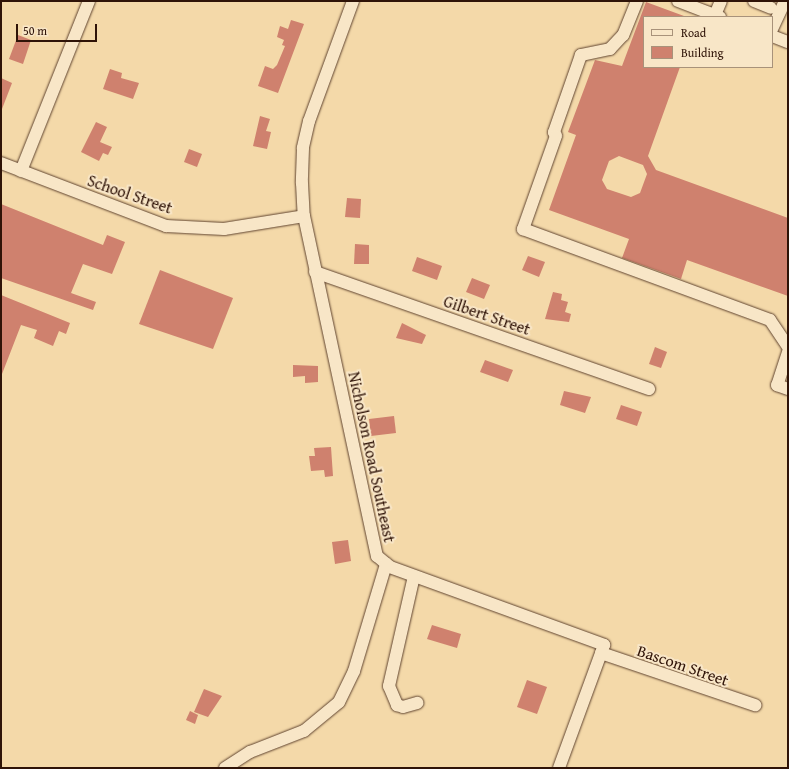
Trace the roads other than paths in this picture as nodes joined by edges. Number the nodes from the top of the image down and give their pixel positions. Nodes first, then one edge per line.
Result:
1 (89, 1) edge
2 (353, 1) edge
3 (637, 1) edge
4 (678, 1) edge
5 (721, 1) edge
6 (754, 1) edge
7 (785, 1) edge
8 (771, 9) edge
9 (718, 16) edge
10 (773, 27) edge
11 (773, 36) edge
12 (788, 42) edge
13 (1, 163) edge
14 (21, 171) junction
15 (304, 216) junction
16 (315, 272) junction
17 (788, 352) edge
18 (649, 389) dead end
19 (788, 389) edge
20 (386, 564) junction
21 (414, 576) junction
22 (601, 653) junction
23 (417, 703) dead end
24 (755, 705) dead end
25 (225, 768) edge
26 (559, 768) edge

1 - 14 street
2 - 15 street, Nicholson Road Southeast
3 - 17 street
4 - 9 street
5 - 9 street
6 - 8 street
7 - 10 street
11 - 12 street
13 - 14 street, School Street
14 - 15 street, School Street
15 - 16 street, Nicholson Road Southeast
16 - 18 street, Gilbert Street
16 - 20 street, Nicholson Road Southeast
17 - 19 street
20 - 21 street, Nicholson Road Southeast
20 - 25 street
21 - 22 street, Nicholson Road Southeast
21 - 23 street
22 - 24 street, Bascom Street
22 - 26 street

